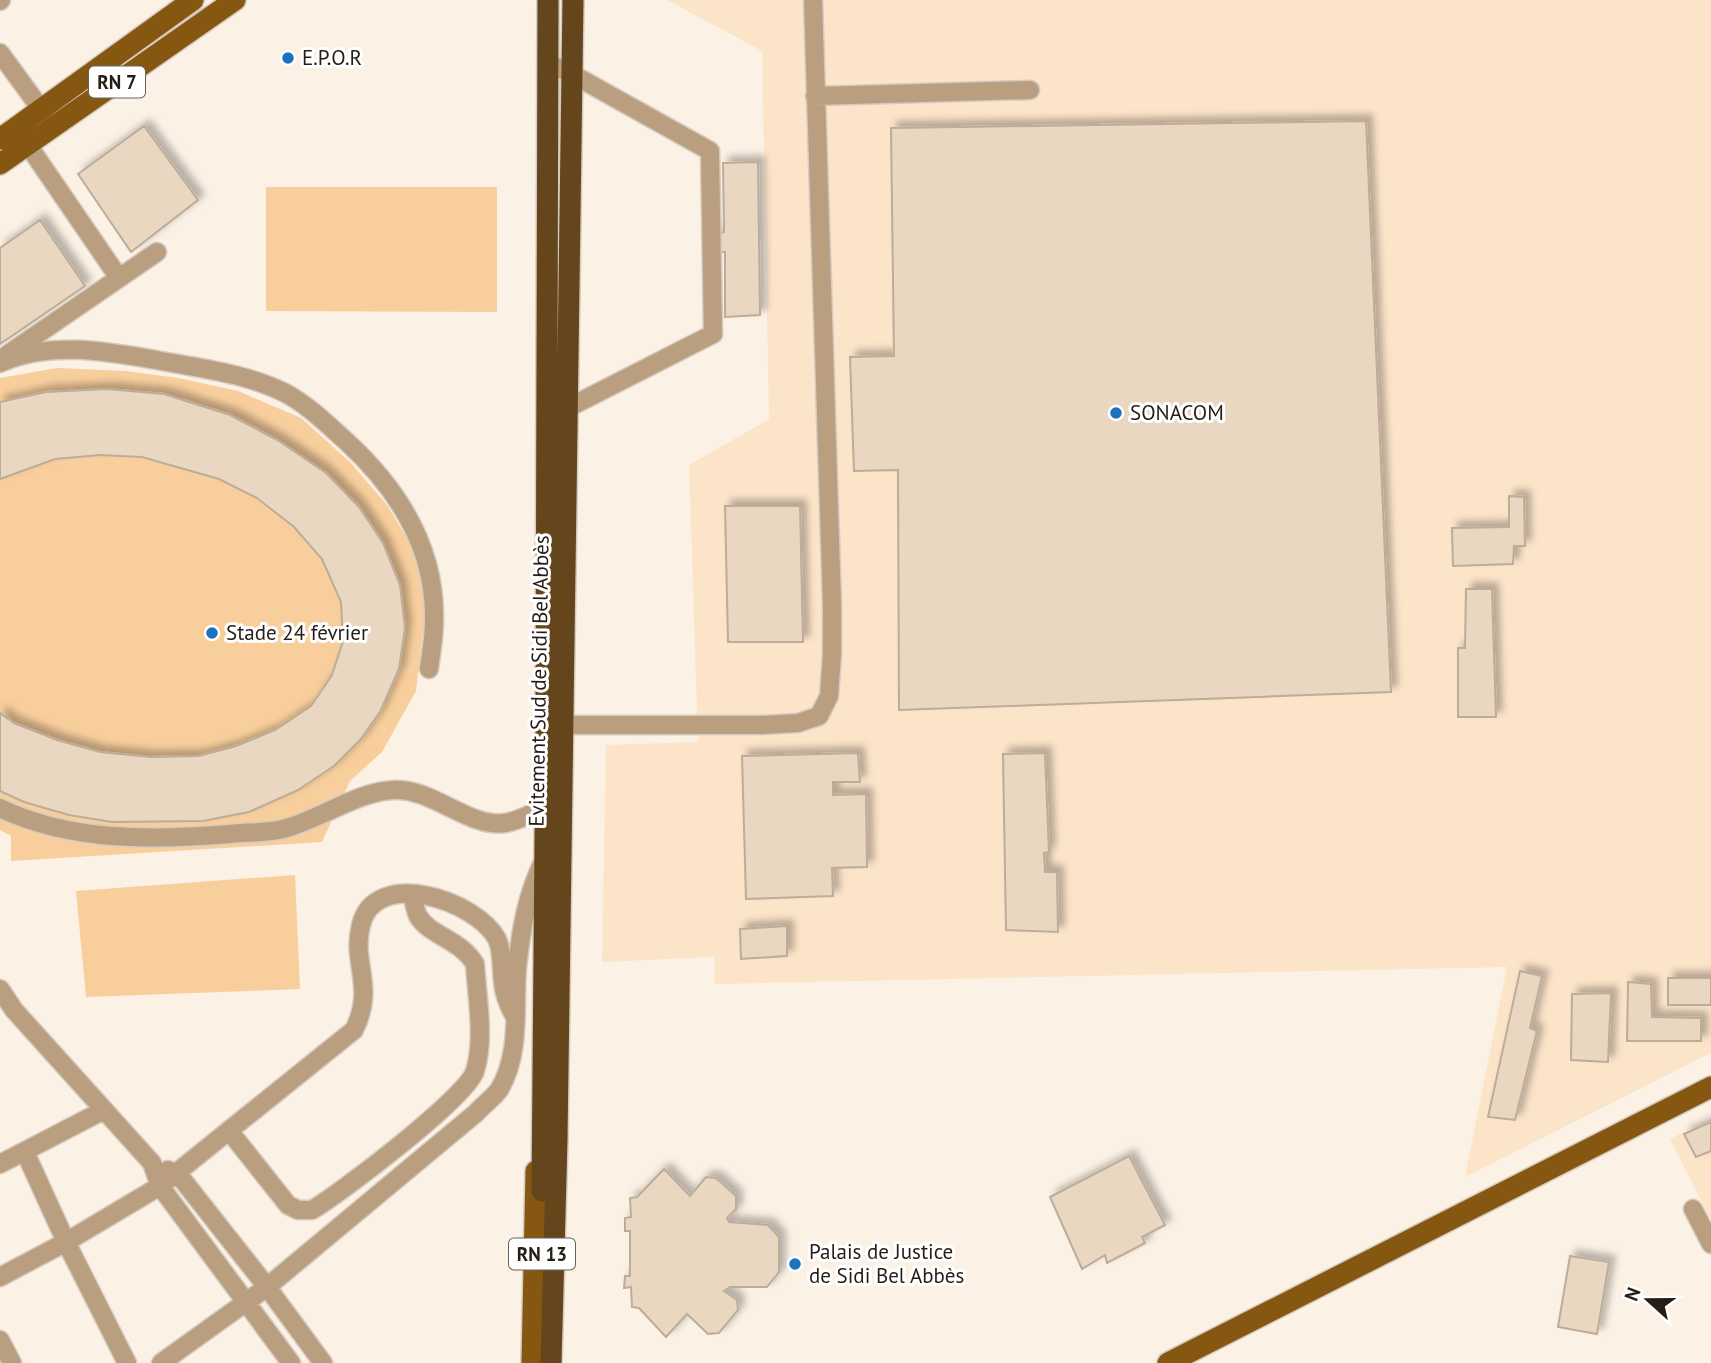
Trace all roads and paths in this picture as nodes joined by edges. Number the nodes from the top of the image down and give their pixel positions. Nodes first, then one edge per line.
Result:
1 (193, 0) edge
2 (235, 0) edge
3 (548, 0) edge
4 (573, 0) edge
5 (813, 0) edge
6 (0, 53) edge
7 (548, 63) junction
8 (572, 74) junction
9 (1030, 90) dead end
10 (815, 96) junction
11 (48, 118) junction
12 (0, 139) edge
13 (28, 145) junction
14 (0, 164) edge
15 (157, 252) dead end
16 (119, 278) junction
17 (0, 361) edge
18 (567, 409) junction
19 (547, 419) junction
20 (429, 669) dead end
21 (555, 725) junction
22 (0, 808) edge
23 (550, 834) junction
24 (412, 894) junction
25 (0, 989) edge
26 (7, 1006) edge
27 (515, 1017) junction
28 (1711, 1087) edge
29 (104, 1110) junction
30 (230, 1132) junction
31 (549, 1142) junction
32 (25, 1152) junction
33 (152, 1163) junction
34 (0, 1164) edge
35 (178, 1174) junction
36 (160, 1186) junction
37 (1692, 1209) dead end
38 (66, 1242) junction
39 (1711, 1244) edge
40 (0, 1277) edge
41 (267, 1287) junction
42 (248, 1302) junction
43 (0, 1340) edge
44 (12, 1363) edge
45 (127, 1363) edge
46 (161, 1363) edge
47 (291, 1363) edge
48 (323, 1363) edge
49 (532, 1363) edge
50 (542, 1363) edge
51 (551, 1363) edge
52 (561, 1363) edge
53 (1168, 1363) edge

1 - 11 main road, RN 7
2 - 11 main road, RN 7
3 - 7 highway, Evitement Sud de Sidi Bel Abbès
4 - 8 highway, Evitement Sud de Sidi Bel Abbès
5 - 10 street
6 - 11 street
7 - 8 street
7 - 19 highway, Evitement Sud de Sidi Bel Abbès
8 - 18 highway, Evitement Sud de Sidi Bel Abbès
8 - 18 street
9 - 10 street
10 - 21 street
11 - 12 main road, RN 7
11 - 13 main road, RN 7
13 - 14 main road, RN 7
13 - 16 street
15 - 16 street
16 - 17 street
17 - 20 street
18 - 19 street
18 - 21 highway, Evitement Sud de Sidi Bel Abbès
19 - 21 highway, Evitement Sud de Sidi Bel Abbès
21 - 23 highway, Evitement Sud de Sidi Bel Abbès
22 - 23 street
23 - 27 street
23 - 31 highway, Evitement Sud de Sidi Bel Abbès
24 - 27 street
24 - 30 street
24 - 30 street
25 - 26 street
26 - 29 street
27 - 41 street
28 - 53 main road
29 - 32 street
29 - 33 street
30 - 35 street
31 - 49 main road
31 - 50 highway, RN 13
31 - 51 highway, Evitement Sud de Sidi Bel Abbès
31 - 52 main road
32 - 34 street
32 - 38 street
33 - 35 street
33 - 36 street
35 - 36 street
35 - 41 street
36 - 38 street
36 - 42 street
37 - 39 street
38 - 40 street
38 - 45 street
41 - 42 street
41 - 48 street
42 - 46 street
42 - 47 street
43 - 44 street

